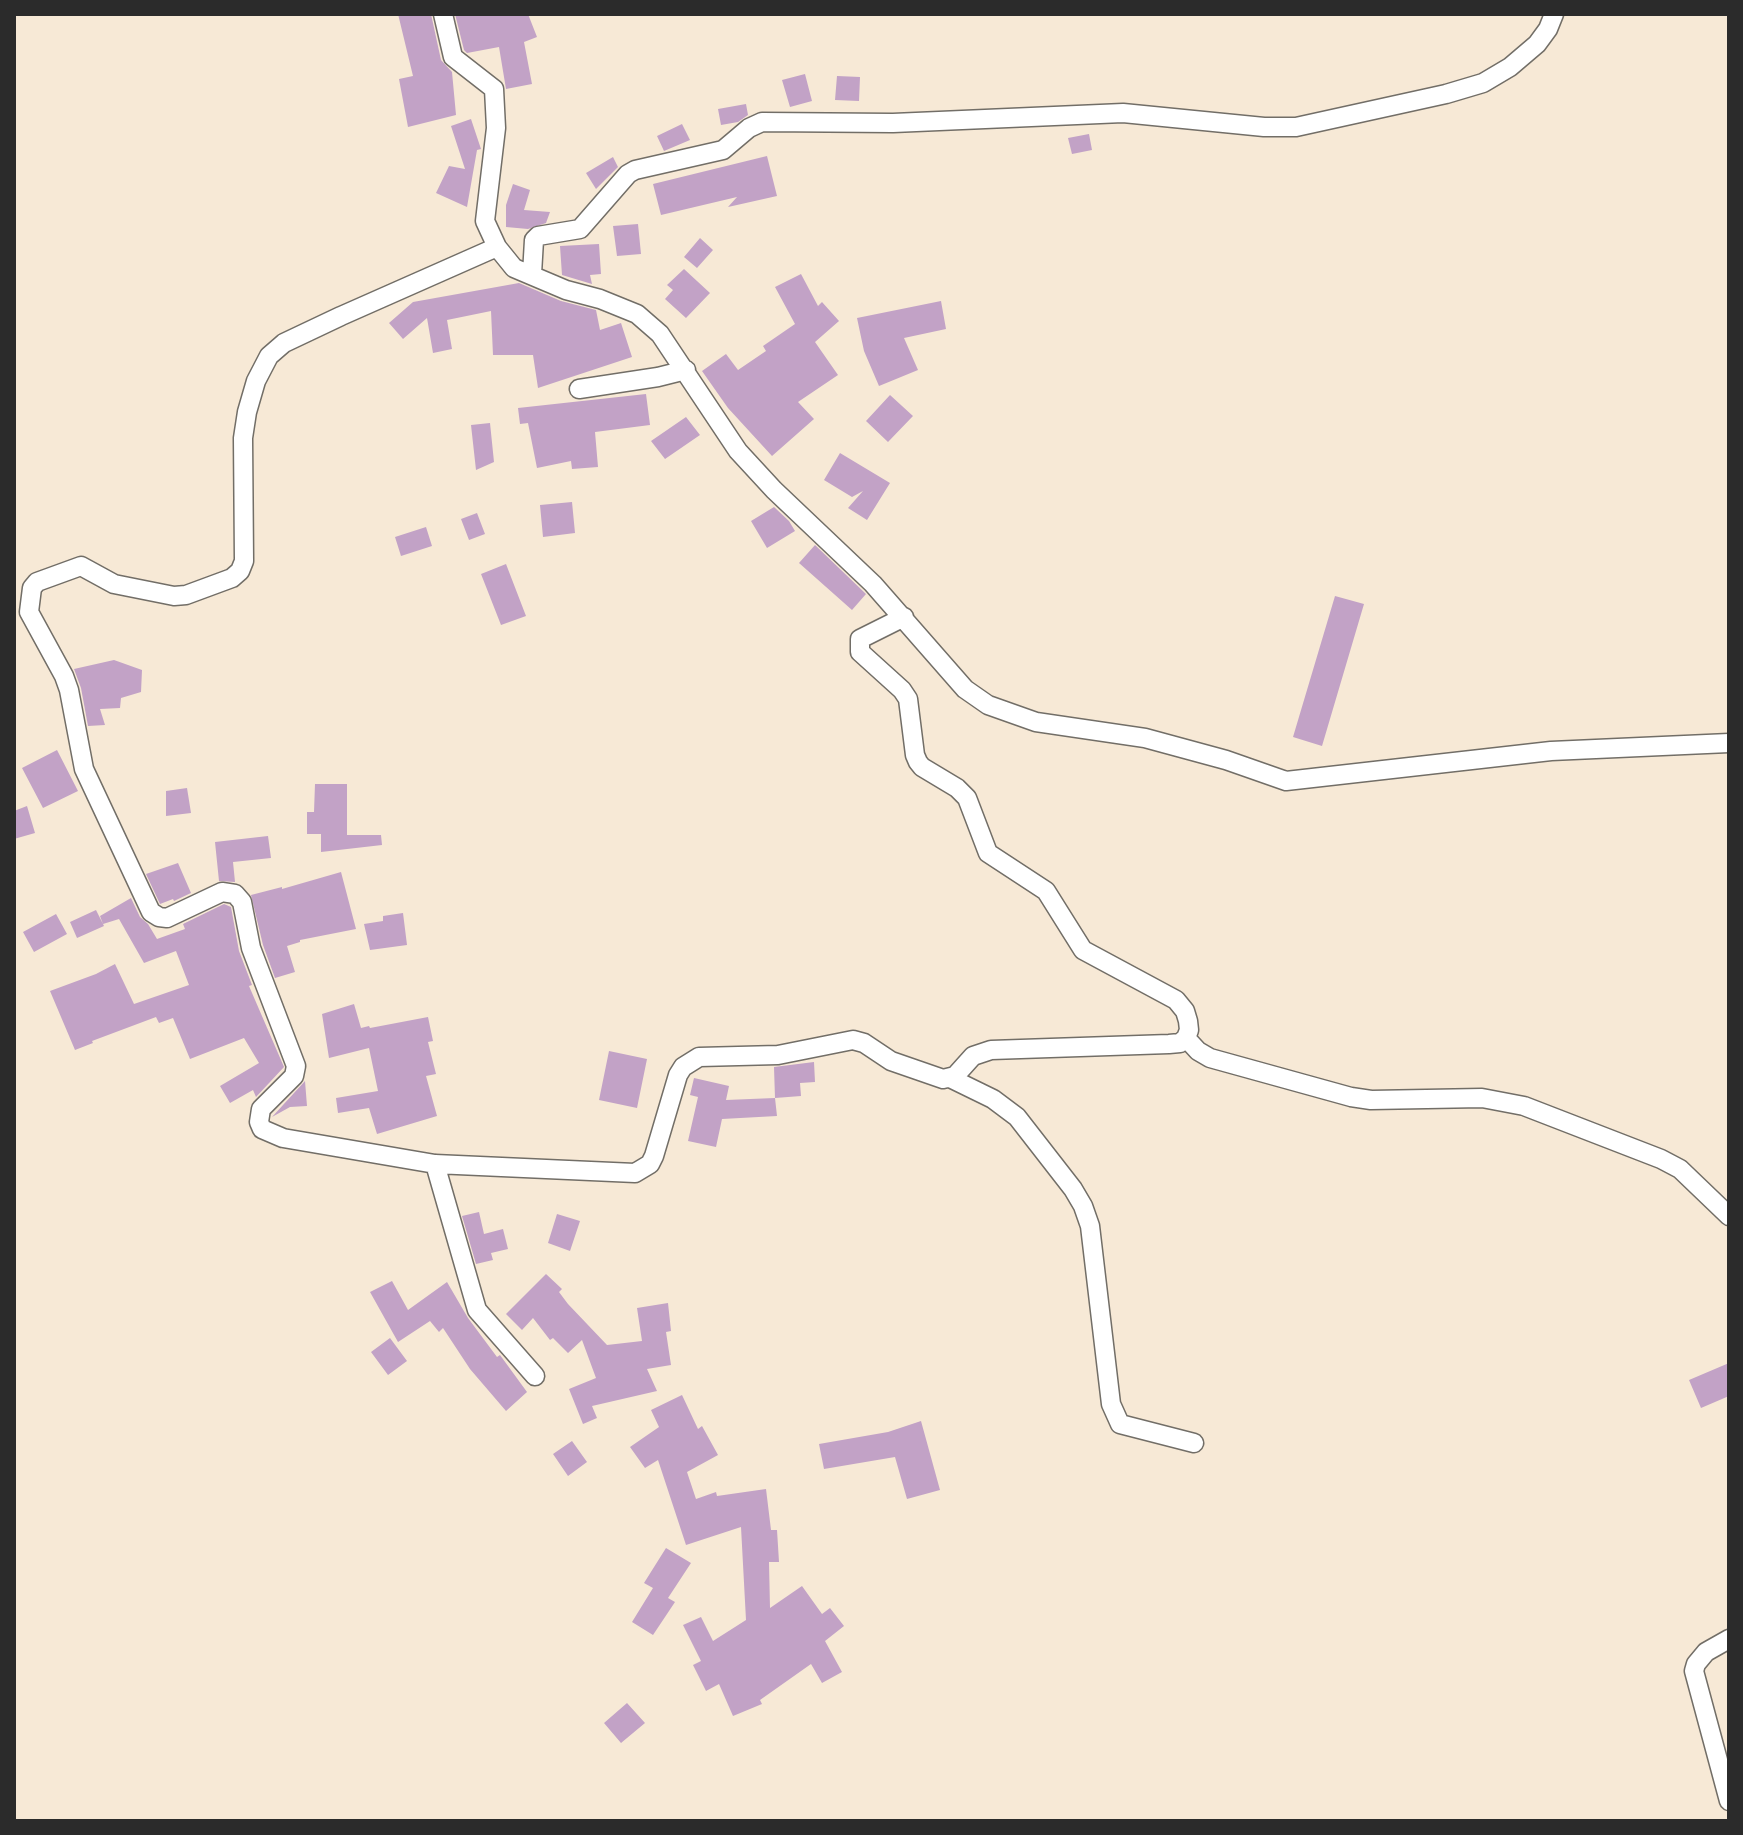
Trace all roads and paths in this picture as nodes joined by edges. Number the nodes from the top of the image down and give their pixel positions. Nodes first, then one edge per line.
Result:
1 (443, 14) edge
2 (1554, 14) edge
3 (497, 247) junction
4 (532, 274) junction
5 (686, 370) junction
6 (579, 389) dead end
7 (904, 617) junction
8 (1729, 743) edge
9 (1186, 1038) junction
10 (950, 1078) junction
11 (435, 1164) junction
12 (1729, 1216) edge
13 (535, 1376) dead end
14 (1194, 1443) dead end
15 (1729, 1639) edge
16 (1729, 1801) edge

1 - 3 street
2 - 4 street
3 - 4 street
3 - 11 street
4 - 5 street
5 - 6 street
5 - 7 street
7 - 8 street
7 - 9 street
9 - 10 street
9 - 12 street
10 - 11 street
10 - 14 street
11 - 13 street
15 - 16 street

